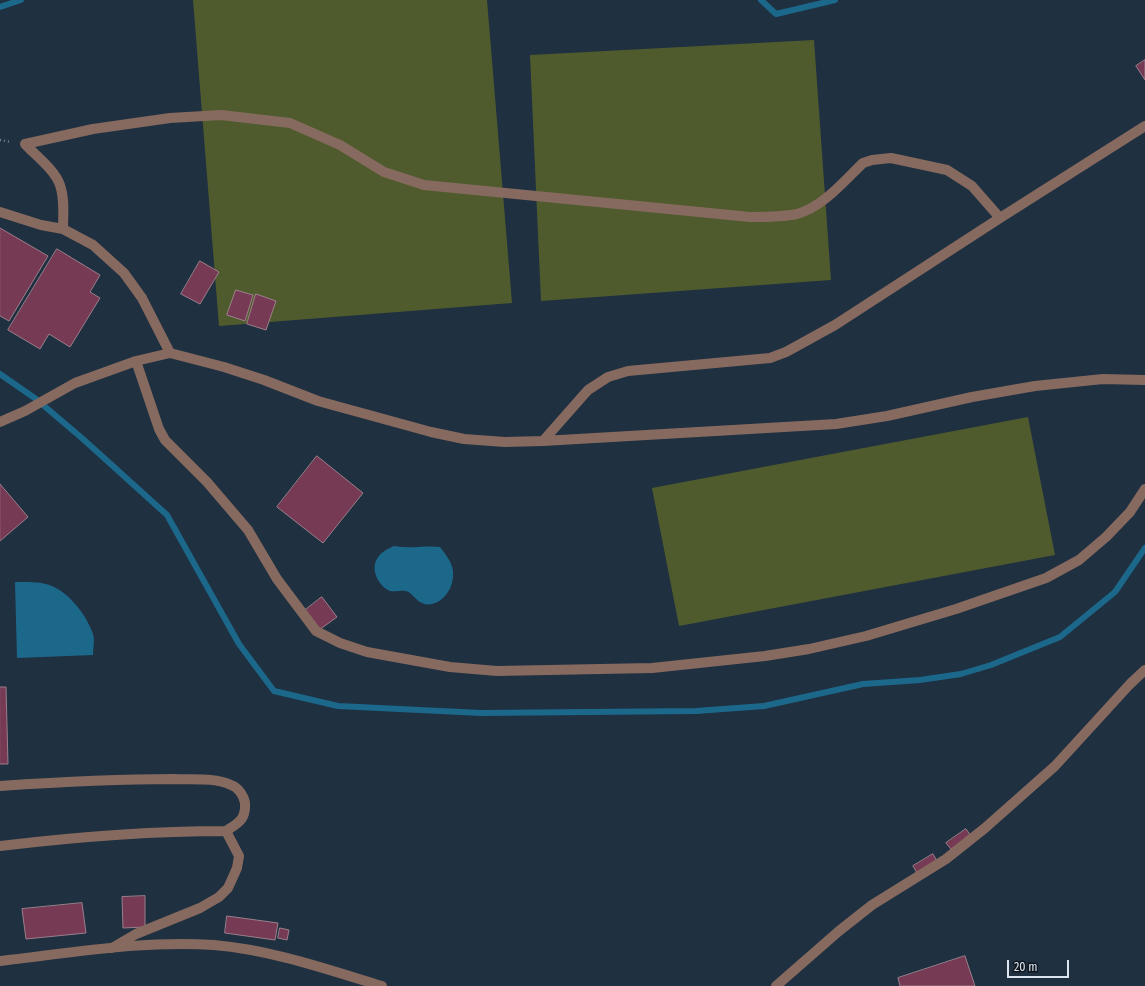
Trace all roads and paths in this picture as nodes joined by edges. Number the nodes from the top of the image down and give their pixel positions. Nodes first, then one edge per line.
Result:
1 (1145, 126) edge
2 (0, 212) edge
3 (1000, 218) junction
4 (63, 229) junction
5 (170, 353) junction
6 (136, 361) junction
7 (1145, 380) edge
8 (0, 422) edge
9 (543, 441) junction
10 (1145, 490) edge
11 (1145, 670) edge
12 (0, 786) edge
13 (226, 831) junction
14 (0, 846) edge
15 (112, 948) junction
16 (0, 961) edge
17 (382, 986) edge
18 (776, 986) edge

1 - 3 street
2 - 4 street
3 - 4 street
3 - 9 street
4 - 5 street
5 - 6 street
5 - 9 street
6 - 8 street
6 - 10 street
7 - 9 street
11 - 18 street
12 - 13 street
13 - 14 street
13 - 15 street
15 - 16 street
15 - 17 street

